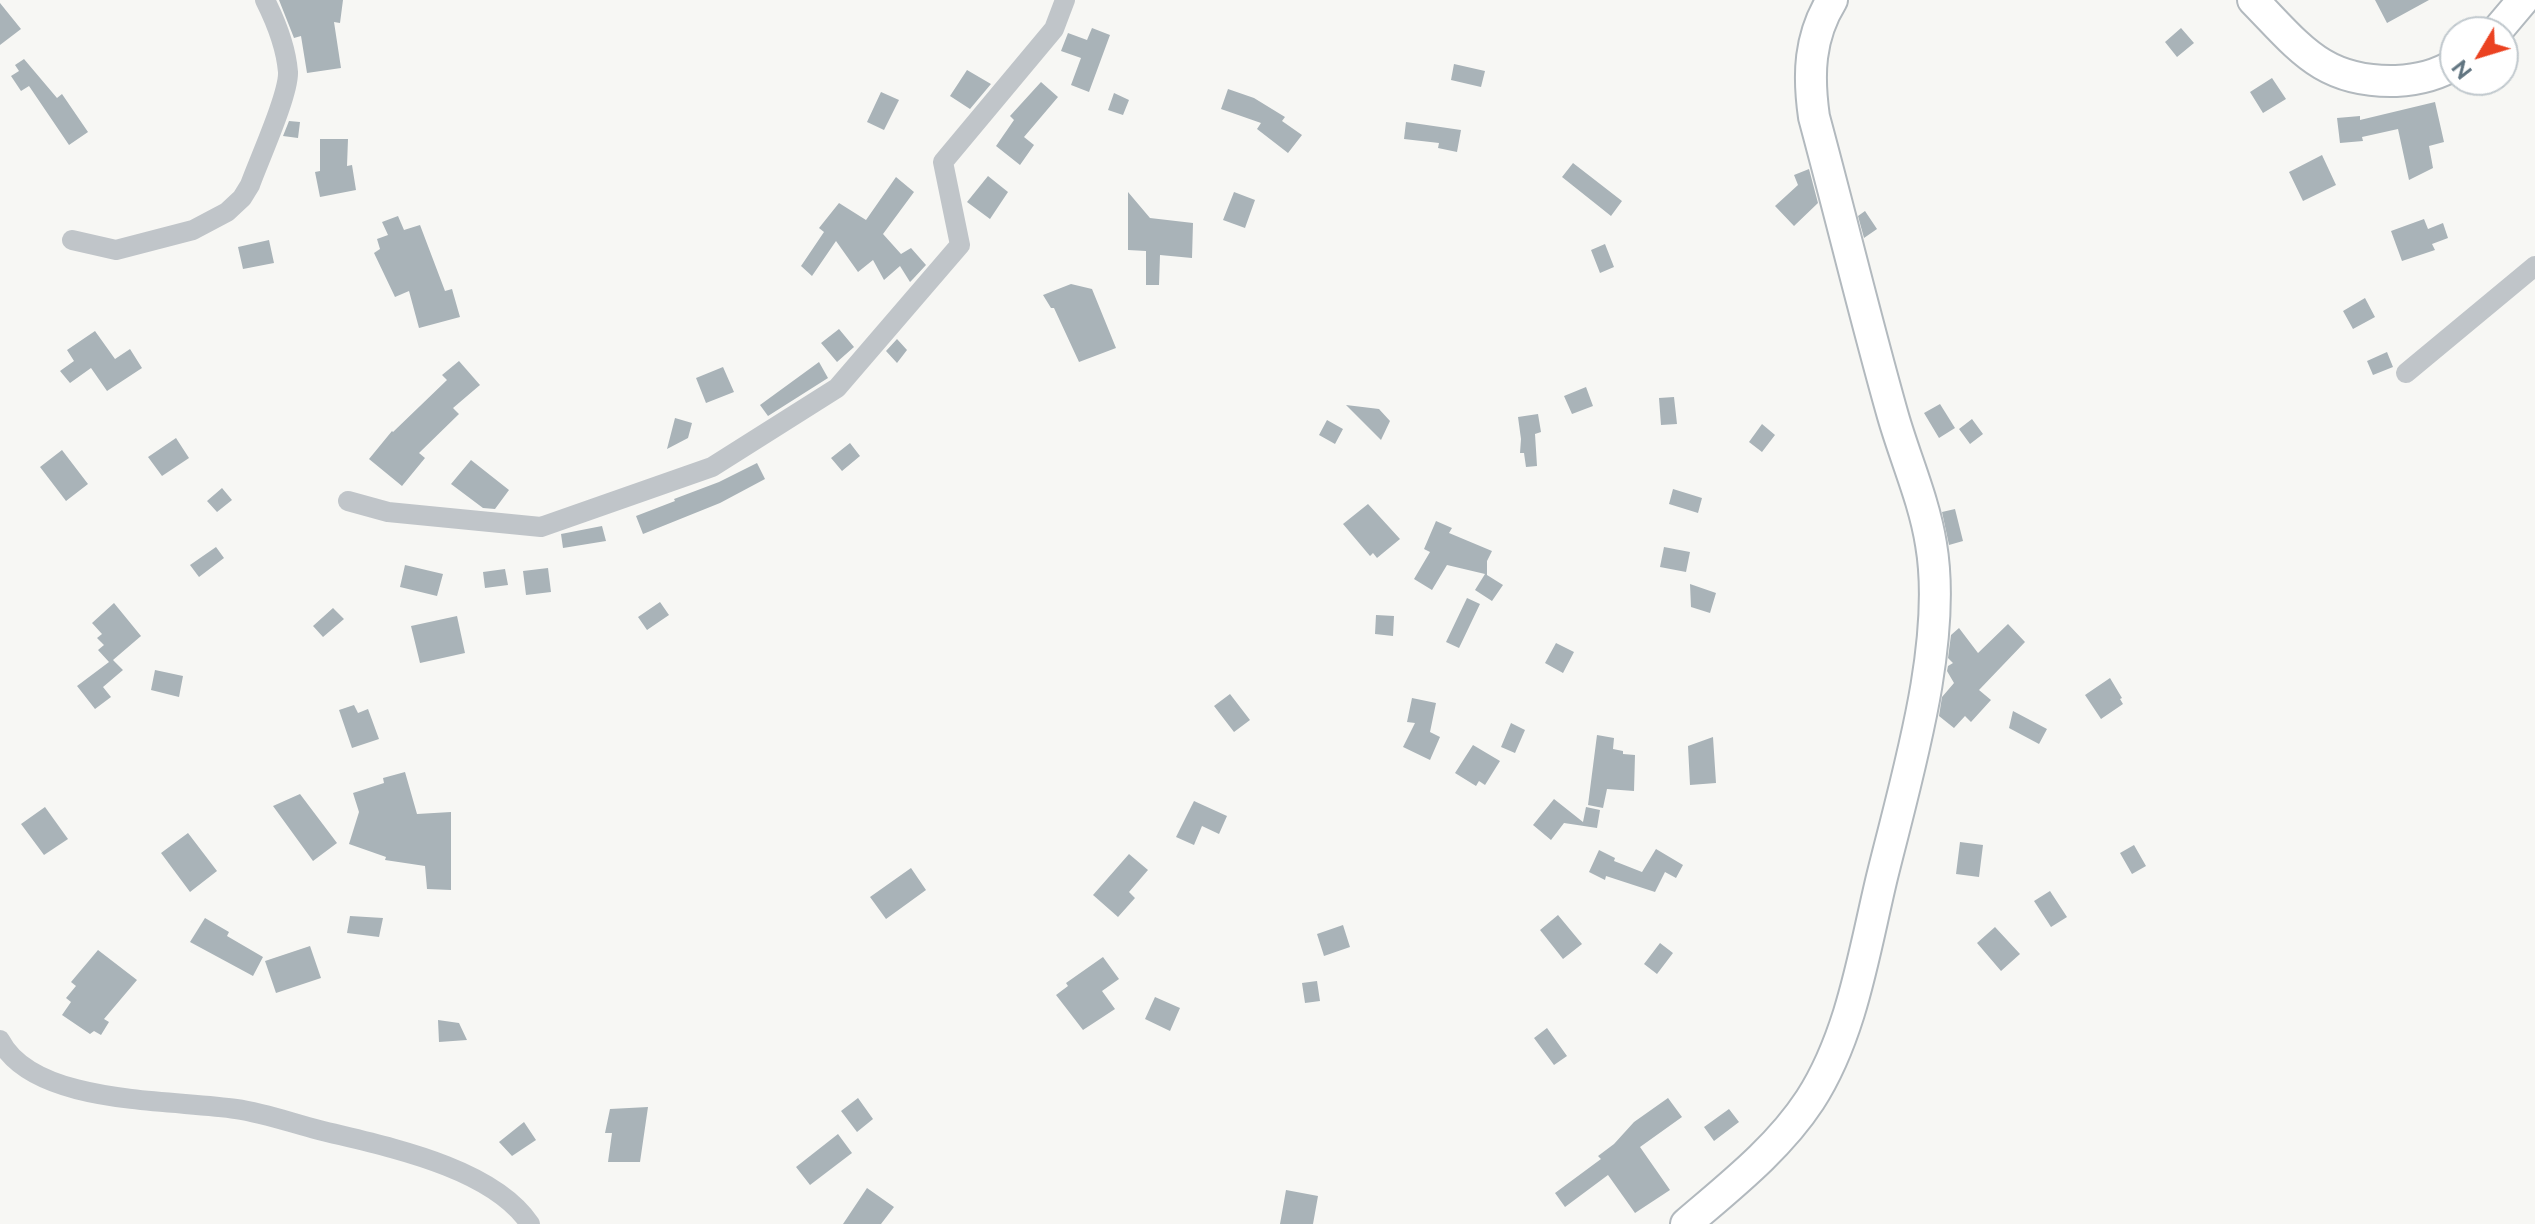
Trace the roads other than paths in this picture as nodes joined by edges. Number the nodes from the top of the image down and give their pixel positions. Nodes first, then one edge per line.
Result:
1 (265, 0) edge
2 (1065, 0) edge
3 (1832, 0) edge
4 (2253, 0) edge
5 (2523, 0) edge
6 (2510, 16) edge
7 (2439, 72) edge
8 (72, 240) dead end
9 (2535, 266) edge
10 (2406, 373) dead end
11 (348, 501) dead end
12 (0, 1040) edge
13 (530, 1224) edge
14 (1686, 1224) edge

1 - 8 street
2 - 11 street
3 - 14 street
4 - 7 street
5 - 6 street
9 - 10 street
12 - 13 street

